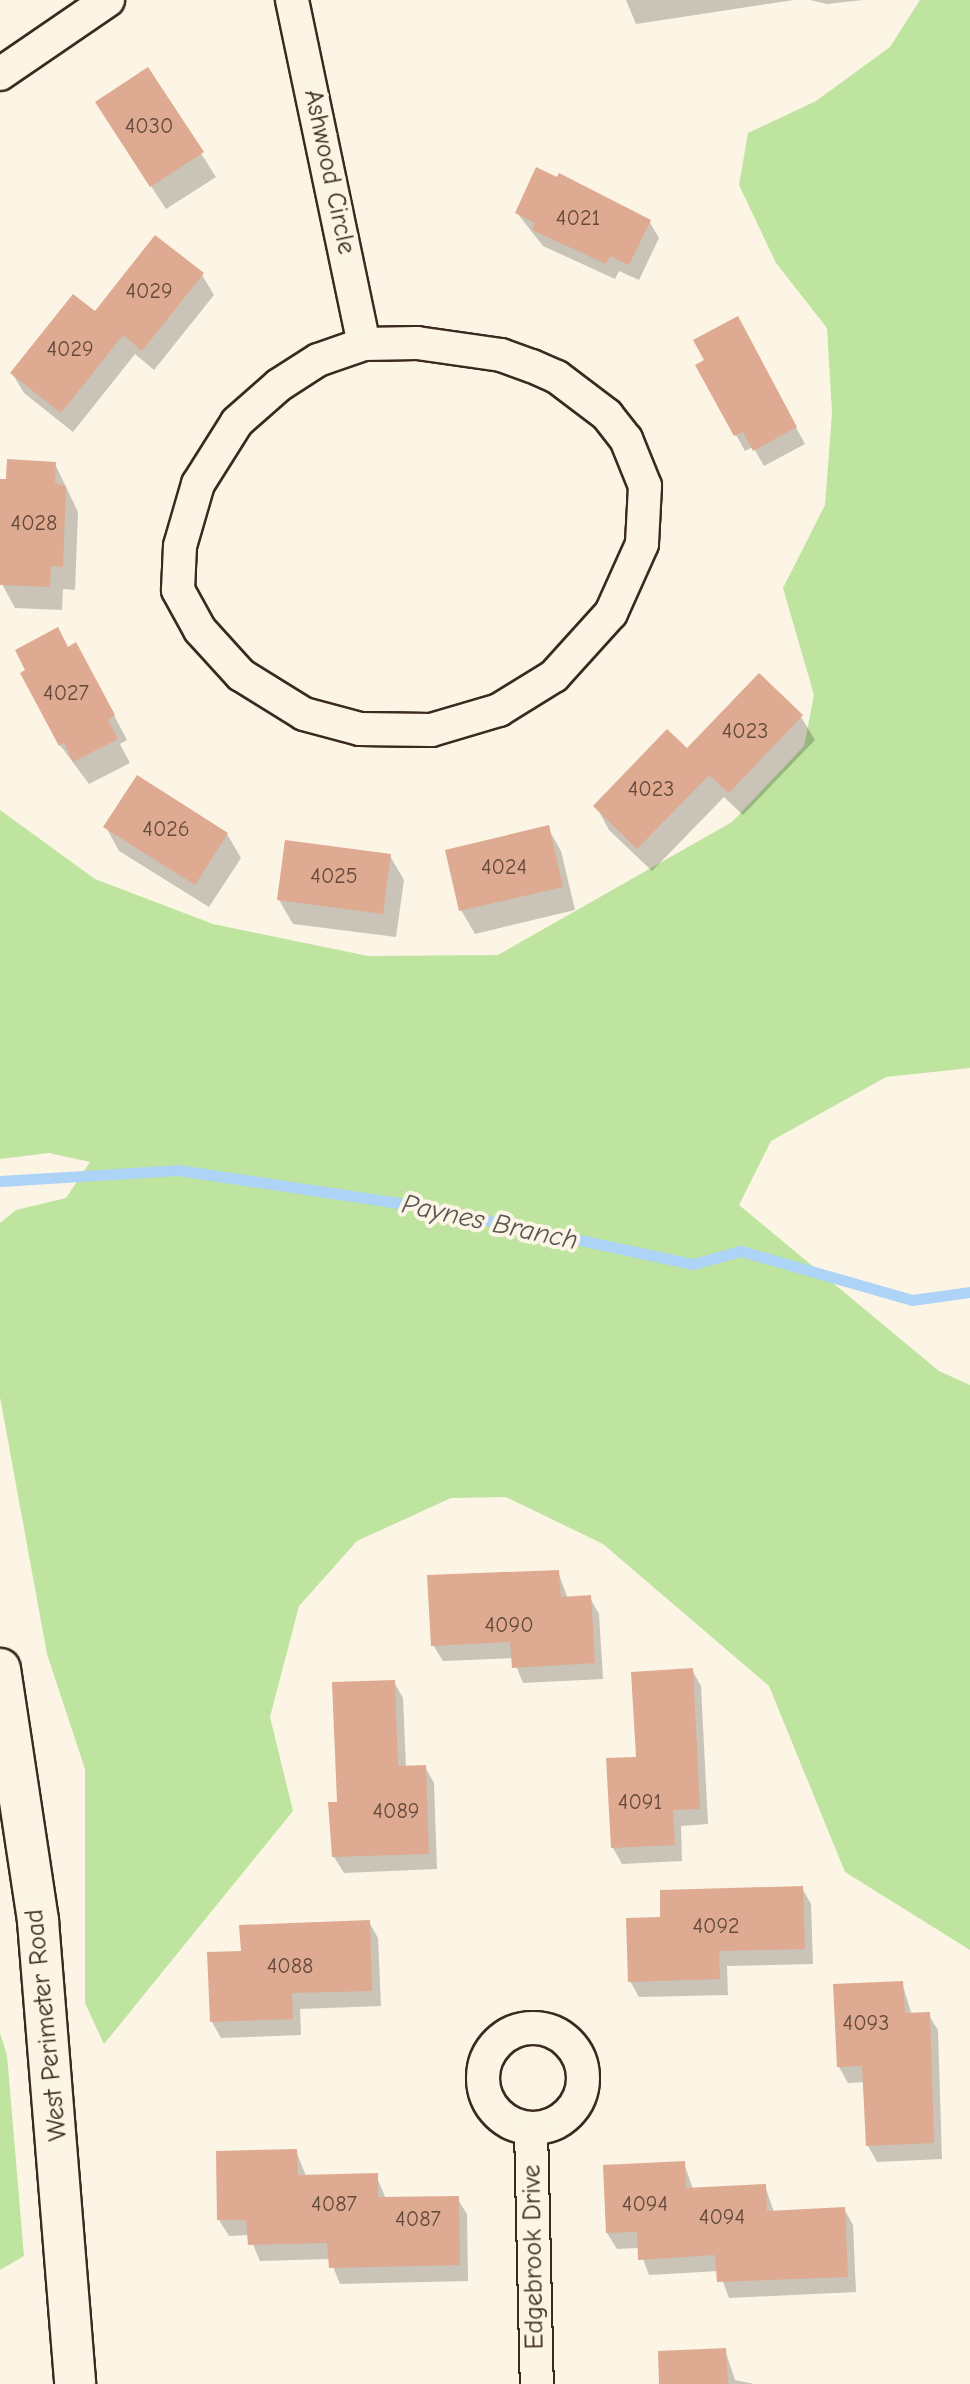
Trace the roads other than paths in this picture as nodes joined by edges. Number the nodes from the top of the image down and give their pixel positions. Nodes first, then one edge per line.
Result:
1 (108, 0) edge
2 (292, 0) edge
3 (0, 74) edge
4 (364, 344) junction
5 (0, 1669) edge
6 (531, 2129) dead end
7 (75, 2384) edge
8 (537, 2384) edge

1 - 3 street
2 - 4 street, Ashwood Circle
4 - 4 street
5 - 7 street, West Perimeter Road
6 - 8 street, Edgebrook Drive

